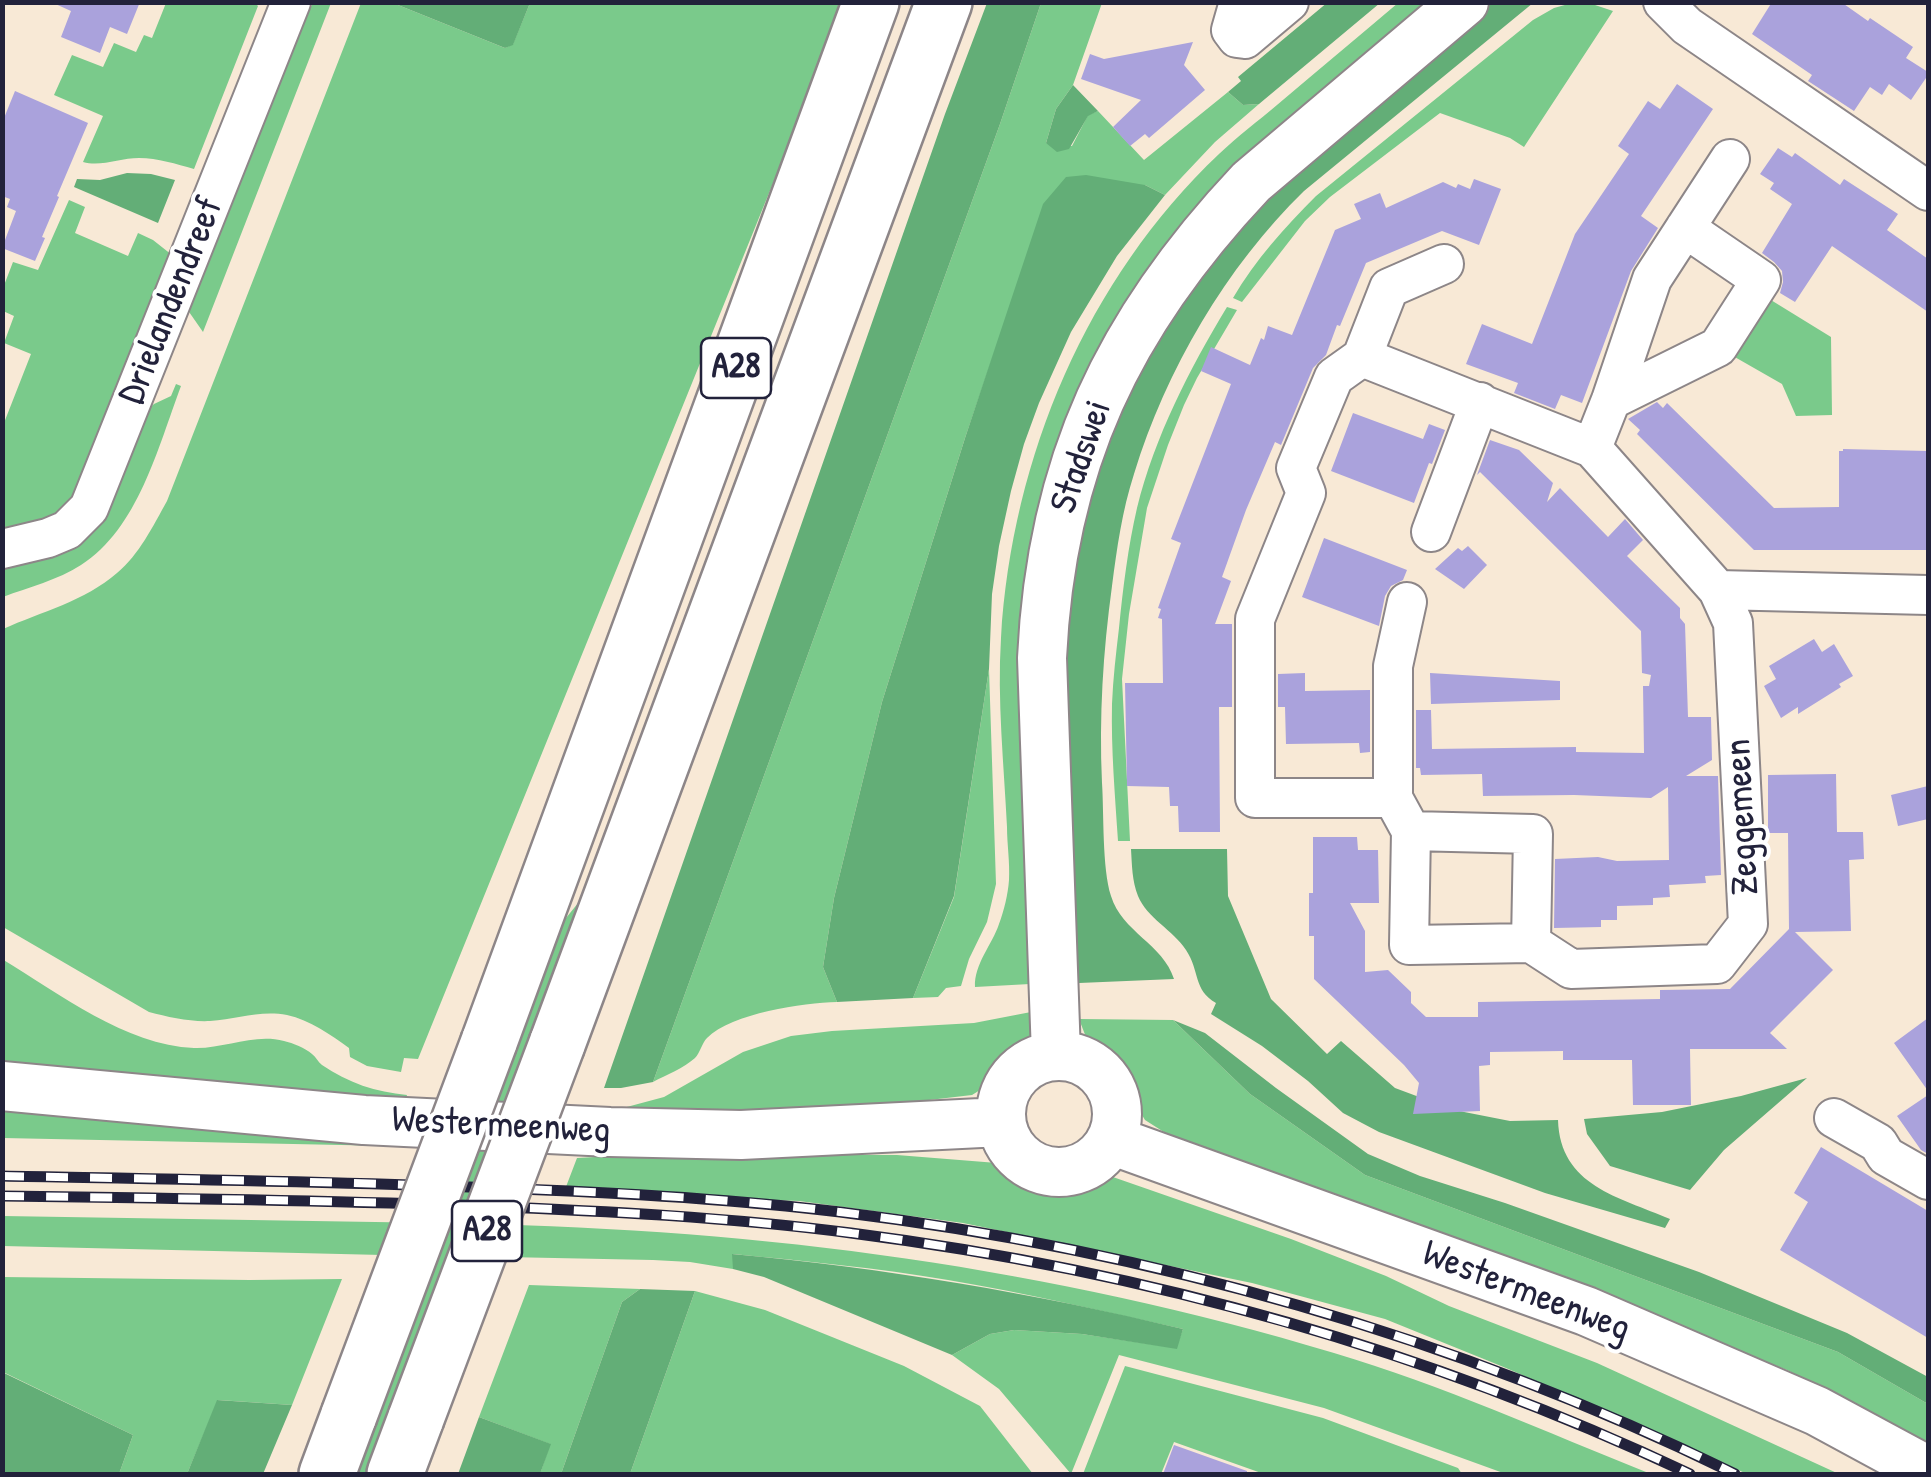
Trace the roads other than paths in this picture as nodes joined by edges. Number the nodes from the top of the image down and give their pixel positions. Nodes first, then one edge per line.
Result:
1 (290, 2) edge
2 (870, 2) edge
3 (944, 2) edge
4 (1239, 2) edge
5 (1289, 2) edge
6 (1464, 2) edge
7 (1664, 2) edge
8 (1730, 159) dead end
9 (1928, 191) edge
10 (1684, 228) junction
11 (1444, 264) dead end
12 (1362, 357) junction
13 (1611, 400) junction
14 (1480, 402) junction
15 (1592, 448) junction
16 (1431, 532) dead end
17 (2, 549) edge
18 (1718, 590) junction
19 (1928, 595) edge
20 (1407, 602) dead end
21 (1393, 798) junction
22 (1411, 831) junction
23 (1532, 943) junction
24 (1056, 1056) junction
25 (2, 1086) edge
26 (1834, 1118) dead end
27 (1001, 1122) junction
28 (1111, 1140) junction
29 (1928, 1180) edge
30 (1928, 1472) edge
31 (327, 1474) edge
32 (394, 1474) edge

1 - 17 street, Drielandendreef
2 - 31 highway, A28, bridge
3 - 32 highway, A28, bridge
4 - 5 street
6 - 24 street, Stadswei
7 - 9 street
8 - 10 street
10 - 13 street
10 - 13 street
11 - 12 street
12 - 14 street, Zeggemeen
12 - 21 street
13 - 15 street
14 - 15 street, Zeggemeen
14 - 16 street
15 - 18 street, Zeggemeen
18 - 19 street
18 - 23 street, Zeggemeen
20 - 21 street
21 - 22 street
22 - 23 street
22 - 23 street
24 - 27 street
24 - 28 street
25 - 27 street, Westermeenweg
26 - 29 street
27 - 28 street
28 - 30 street, Westermeenweg

